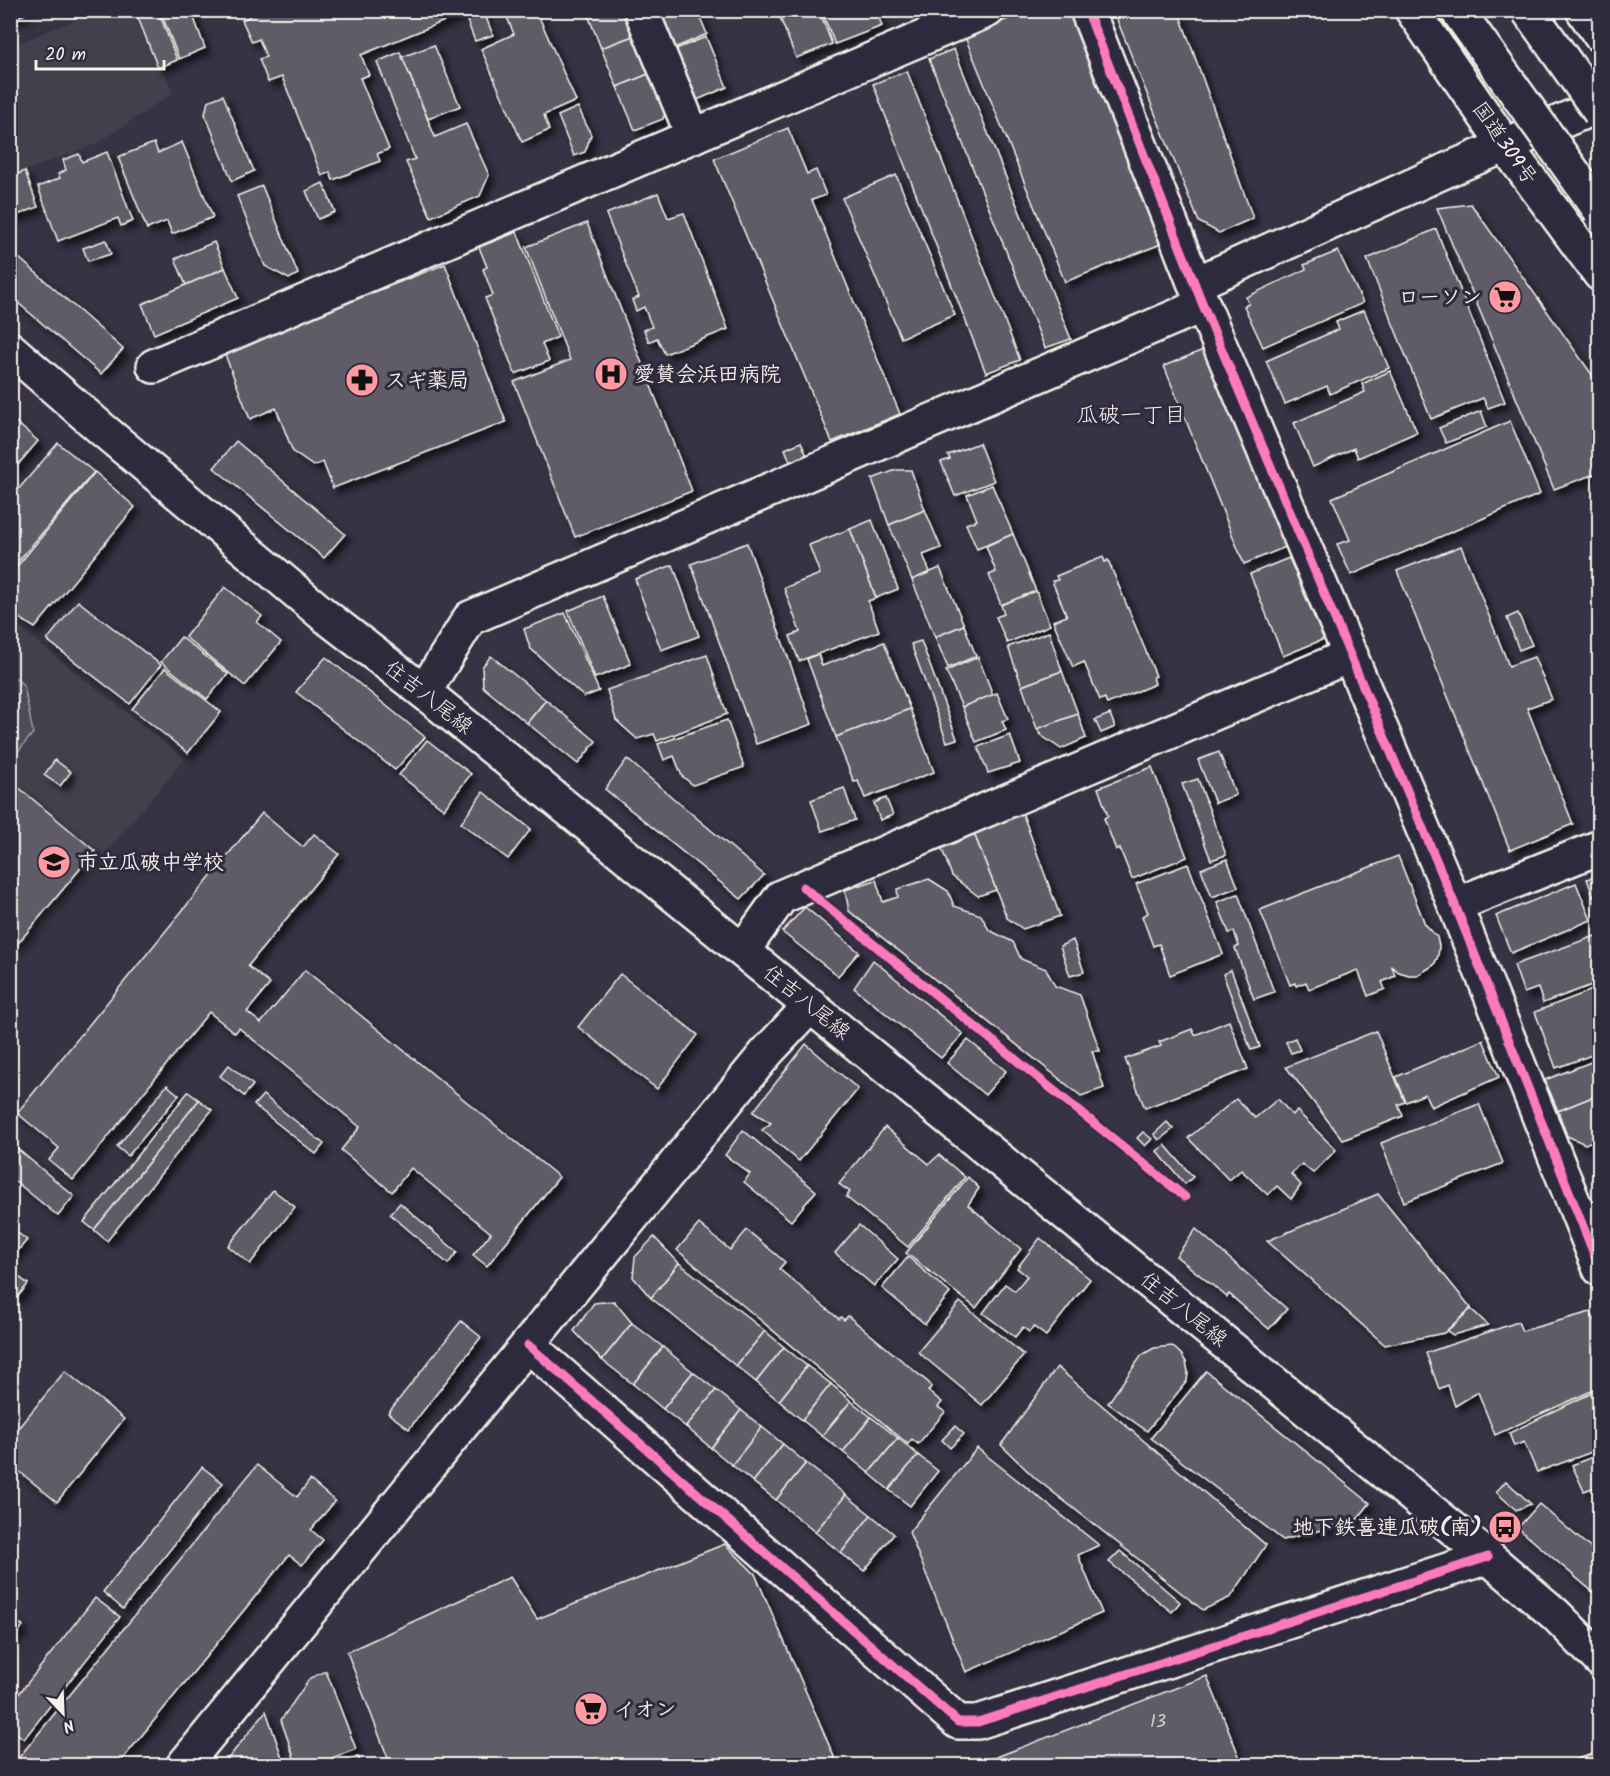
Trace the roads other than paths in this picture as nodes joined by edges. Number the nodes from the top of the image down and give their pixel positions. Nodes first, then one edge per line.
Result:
1 (641, 10) edge
2 (988, 10) edge
3 (1087, 10) edge
4 (1412, 10) edge
5 (1456, 10) edge
6 (1528, 10) edge
7 (1583, 10) edge
8 (1599, 35) edge
9 (1599, 105) edge
10 (1599, 112) edge
11 (693, 136) junction
12 (1505, 145) junction
13 (1599, 210) edge
14 (1599, 274) edge
15 (1199, 294) junction
16 (10, 349) edge
17 (154, 366) dead end
18 (1351, 655) junction
19 (424, 692) junction
20 (1599, 847) edge
21 (1455, 905) junction
22 (743, 950) junction
23 (811, 1005) junction
24 (1599, 1269) edge
25 (528, 1345) junction
26 (1488, 1557) junction
27 (1599, 1660) edge
28 (187, 1763) edge

1 - 11 main road
2 - 11 main road
3 - 15 main road
4 - 12 main road, 国道309号
5 - 13 main road, bridge
6 - 10 main road, bridge
7 - 8 main road
9 - 12 main road
11 - 17 main road
12 - 14 main road, 国道309号
12 - 15 main road
15 - 18 main road
15 - 19 main road
16 - 19 main road, 住吉八尾線
18 - 21 main road
18 - 22 main road
19 - 22 main road, 住吉八尾線
20 - 21 main road
21 - 24 main road
22 - 23 main road, 住吉八尾線
23 - 25 main road
23 - 26 main road, 住吉八尾線
25 - 26 main road
25 - 28 main road
26 - 27 main road, 住吉八尾線

